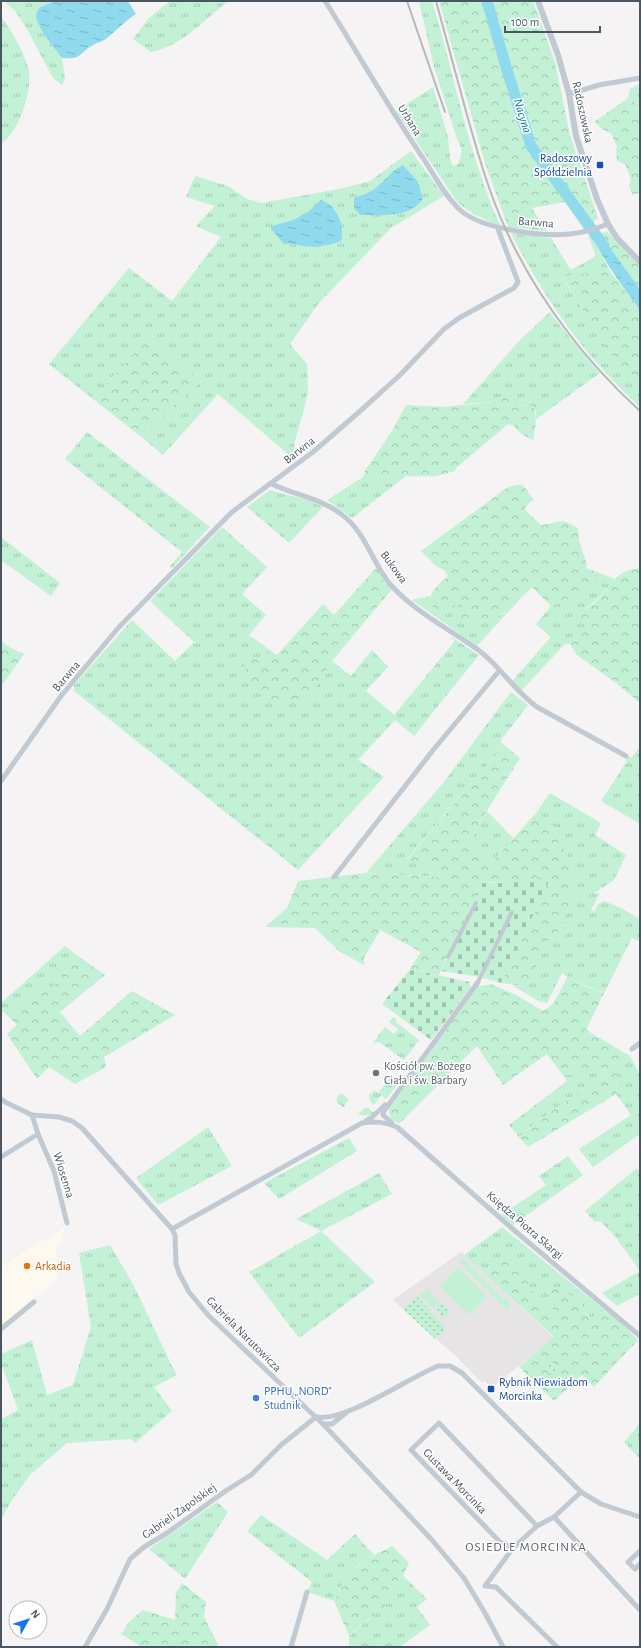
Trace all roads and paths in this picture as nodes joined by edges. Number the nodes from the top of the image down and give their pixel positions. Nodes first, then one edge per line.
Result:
1 (325, 1) edge
2 (538, 1) edge
3 (640, 78) edge
4 (568, 94) junction
5 (608, 224) junction
6 (498, 228) junction
7 (640, 262) edge
8 (272, 484) junction
9 (499, 671) junction
10 (626, 756) dead end
11 (1, 781) edge
12 (334, 877) dead end
13 (476, 903) dead end
14 (512, 912) dead end
15 (448, 957) dead end
16 (478, 982) joint
17 (640, 1043) edge
18 (632, 1050) dead end
19 (392, 1098) junction
20 (1, 1099) edge
21 (32, 1115) junction
22 (362, 1123) junction
23 (398, 1127) junction
24 (38, 1134) junction
25 (1, 1157) edge
26 (67, 1223) dead end
27 (172, 1230) junction
28 (34, 1302) dead end
29 (1, 1329) edge
30 (640, 1336) edge
31 (350, 1410) junction
32 (316, 1417) junction
33 (329, 1418) junction
34 (336, 1422) junction
35 (323, 1424) junction
36 (332, 1435) junction
37 (581, 1492) junction
38 (554, 1517) junction
39 (640, 1517) edge
40 (537, 1526) junction
41 (513, 1548) junction
42 (640, 1551) edge
43 (640, 1564) edge
44 (307, 1592) dead end
45 (639, 1609) edge
46 (85, 1647) edge
47 (291, 1647) edge
48 (503, 1647) edge
49 (557, 1647) edge

1 - 6 street, Urbana
2 - 4 street, Radoszowska
3 - 4 street
4 - 5 street, Radoszowska
5 - 6 street, Barwna
5 - 7 street, Radoszowska
6 - 8 street, Barwna
8 - 9 street, Bukowa
8 - 11 street, Barwna
9 - 10 street, Bukowa
9 - 12 street
13 - 15 street
14 - 16 street
16 - 19 street, Księdza Piotra Skargi
17 - 18 street
19 - 22 street, Księdza Piotra Skargi
19 - 23 street, Księdza Piotra Skargi
20 - 21 street
21 - 24 street, Wiosenna
21 - 27 street
22 - 23 street, Księdza Piotra Skargi
22 - 27 street, Księdza Piotra Skargi
23 - 30 street, Księdza Piotra Skargi
24 - 25 street
24 - 26 street, Wiosenna
27 - 32 street, Gabriela Narutowicza
28 - 29 street
31 - 33 street
31 - 34 street
31 - 37 street
32 - 33 street
32 - 35 street, Gabriela Narutowicza
32 - 46 street, Gabrieli Zapolskiej
33 - 35 street
34 - 35 street
34 - 36 street
35 - 36 street, Gabriela Narutowicza
36 - 48 street, Gabriela Narutowicza
37 - 38 street
37 - 39 street
38 - 40 street
38 - 45 street
40 - 41 street
40 - 41 street, Gustawa Morcinka
41 - 49 street
42 - 43 street
44 - 47 street

